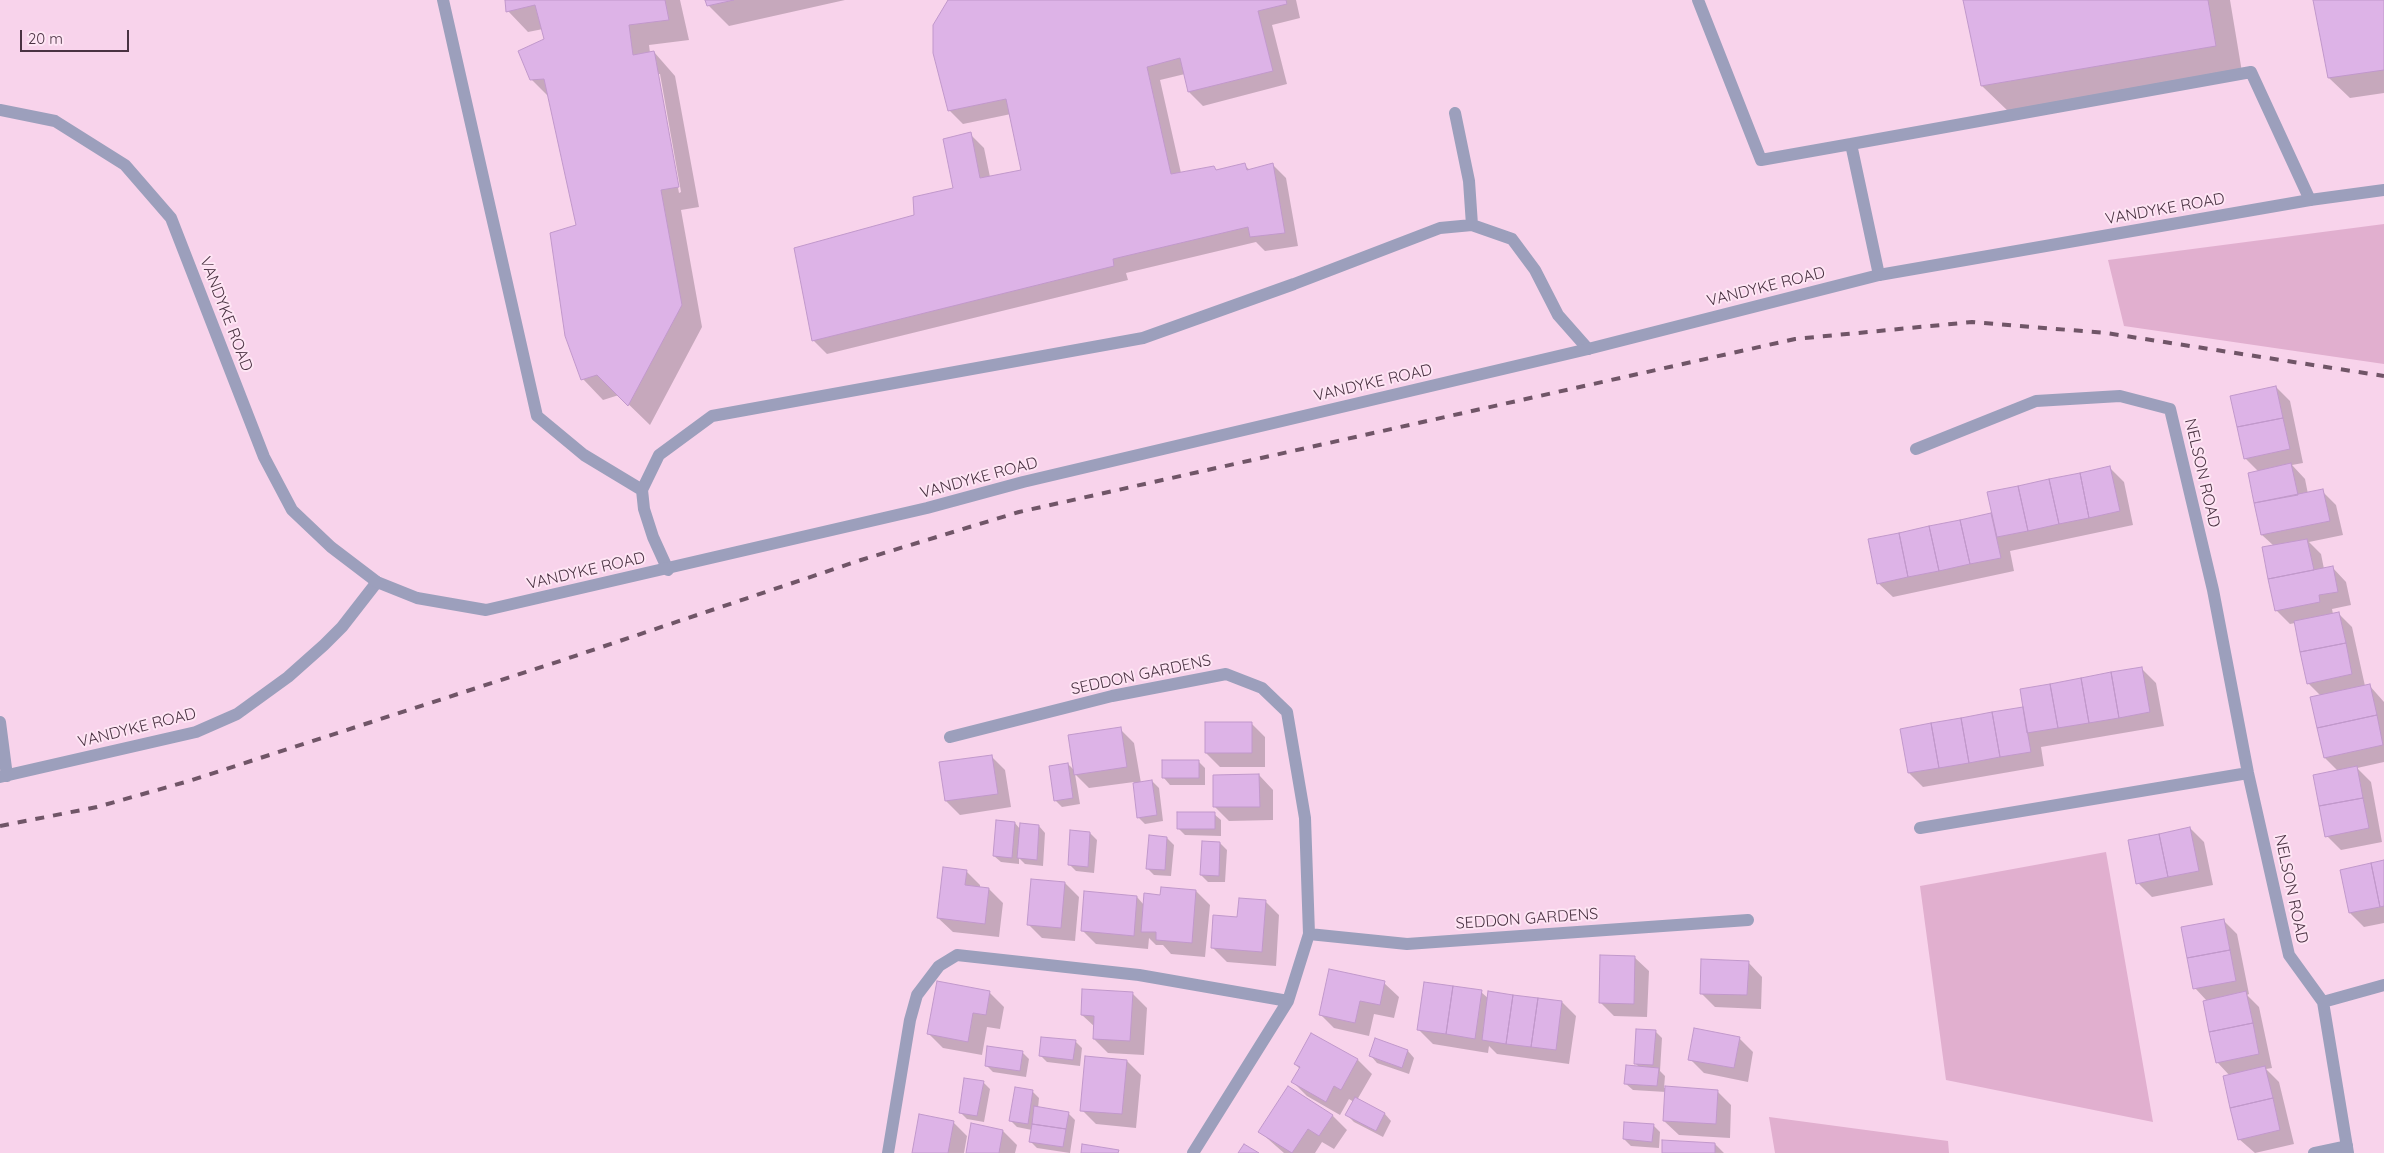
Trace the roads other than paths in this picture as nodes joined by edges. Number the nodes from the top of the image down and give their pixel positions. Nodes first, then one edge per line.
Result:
1 (443, 0) edge
2 (1698, 0) edge
3 (0, 110) edge
4 (1455, 113) dead end
5 (1851, 144) junction
6 (2384, 190) edge
7 (2310, 200) junction
8 (1472, 225) junction
9 (1879, 275) junction
10 (1588, 349) junction
11 (1916, 449) dead end
12 (642, 490) junction
13 (668, 570) junction
14 (377, 582) junction
15 (0, 722) edge
16 (950, 737) dead end
17 (2248, 773) junction
18 (3, 776) edge
19 (1920, 828) dead end
20 (1748, 920) dead end
21 (1309, 934) junction
22 (2384, 985) edge
23 (1288, 1001) junction
24 (2323, 1002) junction
25 (2348, 1150) edge
26 (888, 1153) edge
27 (1193, 1153) edge
28 (2314, 1153) edge

1 - 12 street
2 - 5 street
3 - 14 street, VANDYKE ROAD
4 - 8 street
5 - 7 street
5 - 9 street
6 - 7 street, VANDYKE ROAD
7 - 9 street, VANDYKE ROAD
8 - 10 street
8 - 12 street
9 - 10 street, VANDYKE ROAD
10 - 13 street, VANDYKE ROAD
11 - 17 street, NELSON ROAD
12 - 13 street
13 - 14 street, VANDYKE ROAD
14 - 18 street, VANDYKE ROAD
15 - 18 street
16 - 21 street, SEDDON GARDENS
17 - 19 street
17 - 24 street, NELSON ROAD
20 - 21 street, SEDDON GARDENS
21 - 23 street, SEDDON GARDENS
22 - 24 street
23 - 26 street
23 - 27 street, SEDDON GARDENS
24 - 25 street, NELSON ROAD
25 - 28 street

